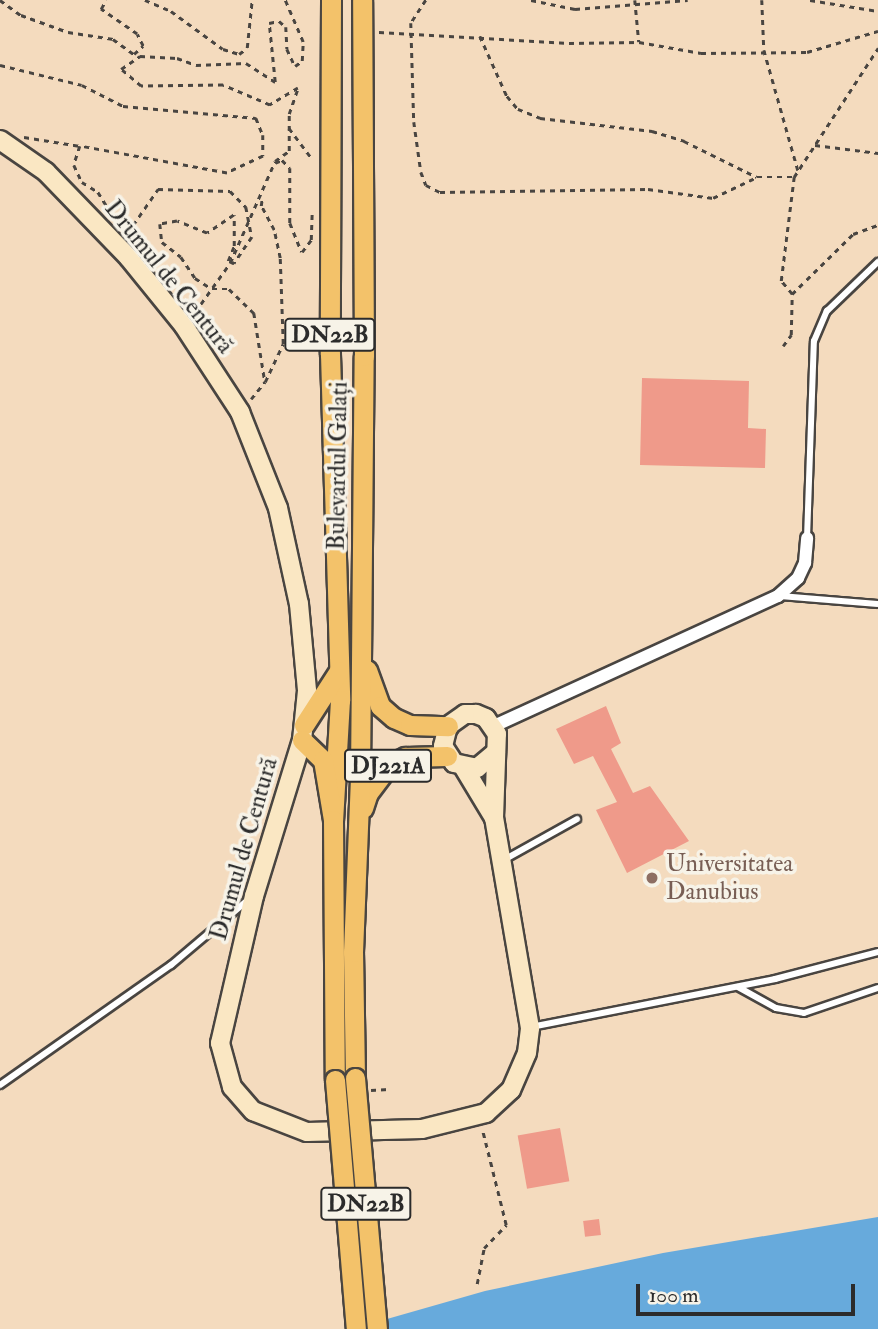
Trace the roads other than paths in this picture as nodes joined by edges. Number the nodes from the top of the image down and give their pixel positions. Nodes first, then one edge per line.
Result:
1 (331, 0) edge
2 (362, 0) edge
3 (5, 143) edge
4 (878, 262) edge
5 (807, 538) joint
6 (778, 596) junction
7 (878, 604) edge
8 (361, 645) junction
9 (339, 671) junction
10 (448, 726) junction
11 (494, 726) junction
12 (303, 732) junction
13 (496, 752) junction
14 (447, 755) junction
15 (464, 768) junction
16 (494, 818) junction
17 (359, 819) junction
18 (577, 819) dead end
19 (333, 820) junction
20 (501, 862) junction
21 (254, 896) junction
22 (878, 952) edge
23 (738, 987) junction
24 (878, 988) edge
25 (530, 1028) junction
26 (0, 1085) edge
27 (356, 1329) edge
28 (377, 1329) edge

1 - 9 main road, Bulevardul Galați / DN22B
2 - 8 main road, Bulevardul Galați / DN22B
3 - 12 street, Drumul de Centură / DJ221A
4 - 5 lane
5 - 6 street
6 - 7 lane
6 - 11 street
8 - 10 main road, DJ221A
8 - 17 main road, Bulevardul Galați / DN22B
9 - 12 main road
9 - 19 main road, Bulevardul Galați / DN22B
10 - 11 street, DJ221A
10 - 14 street, DJ221A
11 - 13 street, Drumul de Centură / DJ221A
12 - 19 main road
12 - 21 street, Drumul de Centură / DJ221A
13 - 15 street, DJ221A
13 - 16 street, Drumul de Centură / DJ221A
14 - 15 street, Drumul de Centură / DJ221A
14 - 17 main road, DJ221A
15 - 16 street, Drumul de Centură / DJ221A
16 - 20 street, Drumul de Centură / DJ221A
17 - 28 main road, DN22B, bridge
18 - 20 lane
19 - 27 main road, DN22B, bridge
20 - 25 street, Drumul de Centură / DJ221A
21 - 25 street, Drumul de Centură / DJ221A
21 - 26 lane
22 - 23 lane
23 - 24 lane
23 - 25 lane

